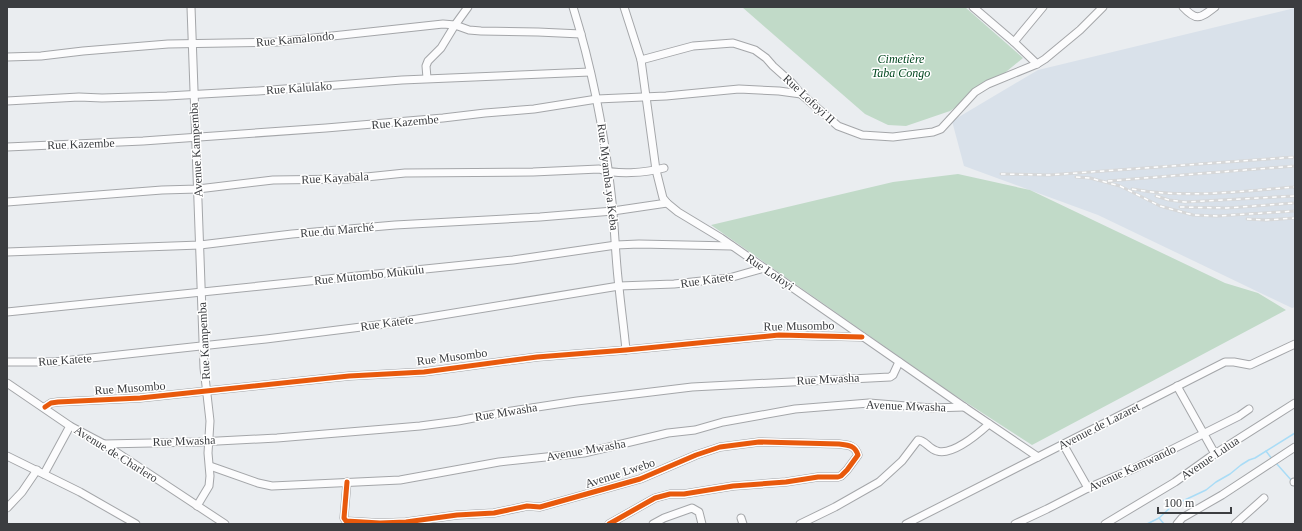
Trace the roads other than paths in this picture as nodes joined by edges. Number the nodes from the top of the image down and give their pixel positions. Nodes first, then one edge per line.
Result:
1 (191, 7) edge
2 (468, 7) edge
3 (573, 7) edge
4 (624, 7) edge
5 (1043, 7) edge
6 (1103, 7) edge
7 (1183, 7) edge
8 (1215, 7) edge
9 (978, 9) edge
10 (455, 25) junction
11 (581, 34) junction
12 (1014, 42) junction
13 (192, 44) junction
14 (7, 57) edge
15 (641, 60) junction
16 (1037, 64) junction
17 (590, 72) junction
18 (427, 78) junction
19 (194, 94) junction
20 (801, 94) junction
21 (646, 97) junction
22 (597, 99) junction
23 (7, 101) edge
24 (195, 137) junction
25 (7, 147) edge
26 (664, 168) dead end
27 (656, 170) junction
28 (608, 172) junction
29 (198, 189) junction
30 (7, 202) edge
31 (666, 203) junction
32 (613, 211) junction
33 (200, 245) junction
34 (616, 245) junction
35 (732, 246) junction
36 (7, 252) edge
37 (764, 268) junction
38 (618, 286) junction
39 (201, 292) junction
40 (7, 312) edge
41 (862, 336) junction
42 (1295, 344) edge
43 (203, 347) junction
44 (626, 350) junction
45 (7, 362) edge
46 (900, 362) junction
47 (7, 382) edge
48 (1177, 386) junction
49 (207, 391) junction
50 (1295, 403) edge
51 (45, 407) junction
52 (964, 407) junction
53 (1249, 409) dead end
54 (989, 424) junction
55 (70, 426) junction
56 (1204, 433) junction
57 (210, 441) junction
58 (104, 444) junction
59 (1064, 444) junction
60 (1295, 447) edge
61 (1215, 454) junction
62 (7, 456) edge
63 (1038, 457) junction
64 (210, 466) junction
65 (37, 470) junction
66 (44, 474) junction
67 (347, 482) junction
68 (1088, 488) junction
69 (1264, 498) dead end
70 (197, 506) junction
71 (7, 508) edge
72 (406, 523) edge
73 (136, 524) edge
74 (225, 524) edge
75 (608, 524) edge
76 (653, 524) edge
77 (702, 524) edge
78 (800, 524) edge
79 (906, 524) edge
80 (1015, 524) edge
81 (1105, 524) edge
82 (1177, 524) edge
83 (1235, 524) edge

1 - 13 street, Avenue Kampemba
2 - 10 street
3 - 11 street, Rue Myamba ya Keba
4 - 15 street
5 - 12 street
6 - 16 street, Rue Lofoyi II
7 - 8 street
9 - 12 street
10 - 11 street, Rue Kamalondo
10 - 13 street, Rue Kamalondo
10 - 18 street
11 - 17 street, Rue Myamba ya Keba
12 - 16 street
13 - 14 street, Rue Kamalondo
13 - 19 street, Avenue Kampemba
15 - 20 street, Rue Lofoyi II
15 - 21 street
16 - 20 street, Rue Lofoyi II
17 - 18 street, Rue Kalulako
17 - 22 street, Rue Myamba ya Keba
18 - 19 street, Rue Kalulako
19 - 23 street, Rue Kalulako
19 - 24 street, Avenue Kampemba
20 - 21 street, Rue Kazembe
21 - 22 street, Rue Kazembe
21 - 27 street
22 - 24 street, Rue Kazembe
22 - 28 street, Rue Myamba ya Keba
24 - 25 street, Rue Kazembe
24 - 29 street, Avenue Kampemba
26 - 27 street, Rue Kayabala
27 - 28 street, Rue Kayabala
27 - 31 street
28 - 29 street, Rue Kayabala
28 - 32 street, Rue Myamba ya Keba
29 - 30 street, Rue Kayabala
29 - 33 street, Avenue Kampemba
31 - 32 street, Rue du Marché
31 - 35 street, Rue Lofoyi
32 - 33 street, Rue du Marché
32 - 34 street, Rue Myamba ya Keba
33 - 36 street, Rue du Marché
33 - 39 street, Avenue Kampemba
34 - 35 street, Rue Mutombo Mukulu
34 - 38 street, Rue Myamba ya Keba
34 - 39 street, Rue Mutombo Mukulu
35 - 37 street, Rue Lofoyi
37 - 38 street, Rue Katete
37 - 41 street, Rue Lofoyi
38 - 43 street, Rue Katete
38 - 44 street, Rue Myamba ya Keba
39 - 40 street, Rue Mutombo Mukulu
39 - 43 street, Rue Kampemba
41 - 44 street, Rue Musombo
41 - 46 street, Rue Lofoyi
42 - 48 street, Avenue de Lazaret
43 - 45 street, Rue Katete
43 - 49 street, Rue Kampemba
44 - 49 street, Rue Musombo
46 - 52 street, Rue Lofoyi
46 - 57 street, Rue Mwasha
47 - 51 street, Avenue de Charlero
48 - 56 street
48 - 59 street, Avenue de Lazaret
49 - 51 street, Rue Musombo
49 - 57 street, Rue Kampemba
50 - 61 street, Avenue Lulua
51 - 55 street, Avenue de Charlero
52 - 54 street, Rue Lofoyi
52 - 67 street, Avenue Mwasha
53 - 56 street, Avenue Kamwando
54 - 63 street, Rue Lofoyi
54 - 78 street
55 - 58 street, Avenue de Charlero
55 - 66 street
56 - 61 street
56 - 68 street, Avenue Kamwando
57 - 58 street, Rue Mwasha
57 - 64 street, Rue Kampemba
58 - 70 street, Avenue de Charlero
59 - 63 street, Avenue de Lazaret
59 - 68 street
60 - 82 street
61 - 81 street, Avenue Lulua
62 - 65 street
63 - 79 street, Avenue de Lazaret
64 - 67 street, Avenue Mwasha
64 - 70 street, Rue Kampemba
65 - 66 street
65 - 71 street
66 - 73 street
67 - 72 street, Avenue Lwebo
68 - 80 street, Avenue Kamwando
69 - 83 street
70 - 74 street, Avenue de Charlero
72 - 75 street, Avenue Lwebo
76 - 77 street

